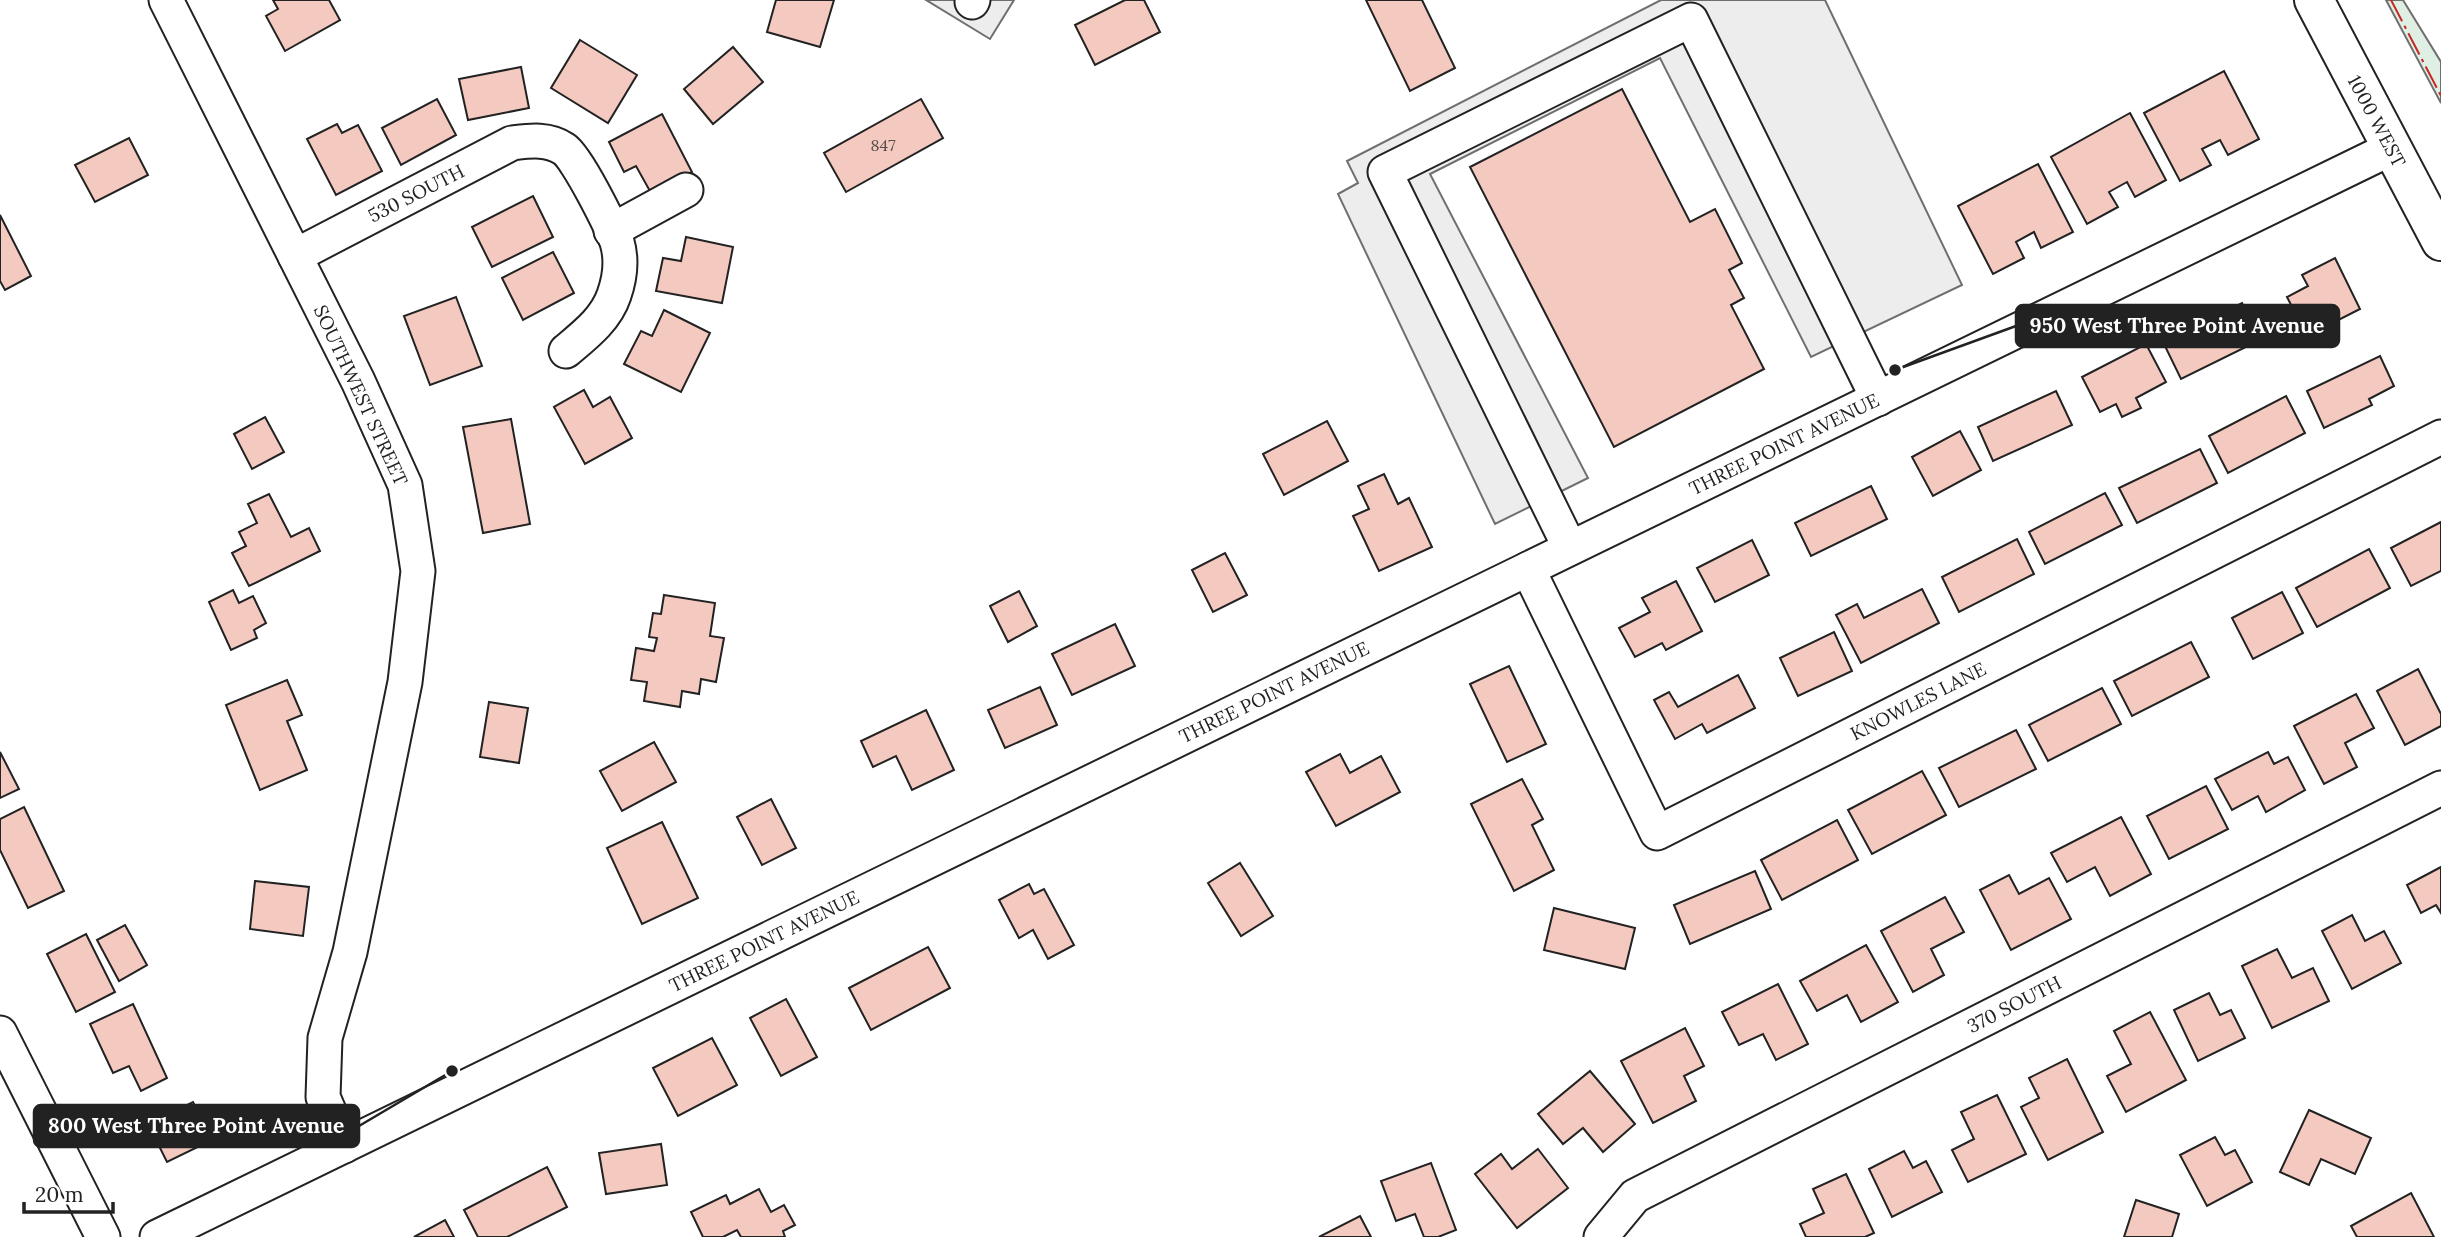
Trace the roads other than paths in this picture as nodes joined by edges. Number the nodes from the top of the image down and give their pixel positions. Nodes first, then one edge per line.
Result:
1 (166, 0) edge
2 (2314, 0) edge
3 (2392, 148) junction
4 (686, 190) dead end
5 (611, 231) junction
6 (2441, 242) edge
7 (295, 256) junction
8 (566, 351) dead end
9 (1878, 399) junction
10 (2441, 437) edge
11 (1570, 548) junction
12 (1528, 569) junction
13 (2441, 788) edge
14 (0, 1033) edge
15 (344, 1146) junction
16 (103, 1237) edge
17 (157, 1237) edge
18 (1601, 1237) edge

1 - 7 street, SOUTHWEST STREET
2 - 3 main road, 1000 WEST
3 - 6 main road, 1000 WEST
3 - 9 street, THREE POINT AVENUE
4 - 5 street
5 - 7 street, 530 SOUTH
5 - 8 street
7 - 15 street, SOUTHWEST STREET
9 - 11 street, THREE POINT AVENUE
9 - 11 street
10 - 12 street, KNOWLES LANE
11 - 12 street, THREE POINT AVENUE
12 - 15 street, THREE POINT AVENUE
13 - 18 street, 370 SOUTH
14 - 16 street
15 - 17 street, THREE POINT AVENUE

